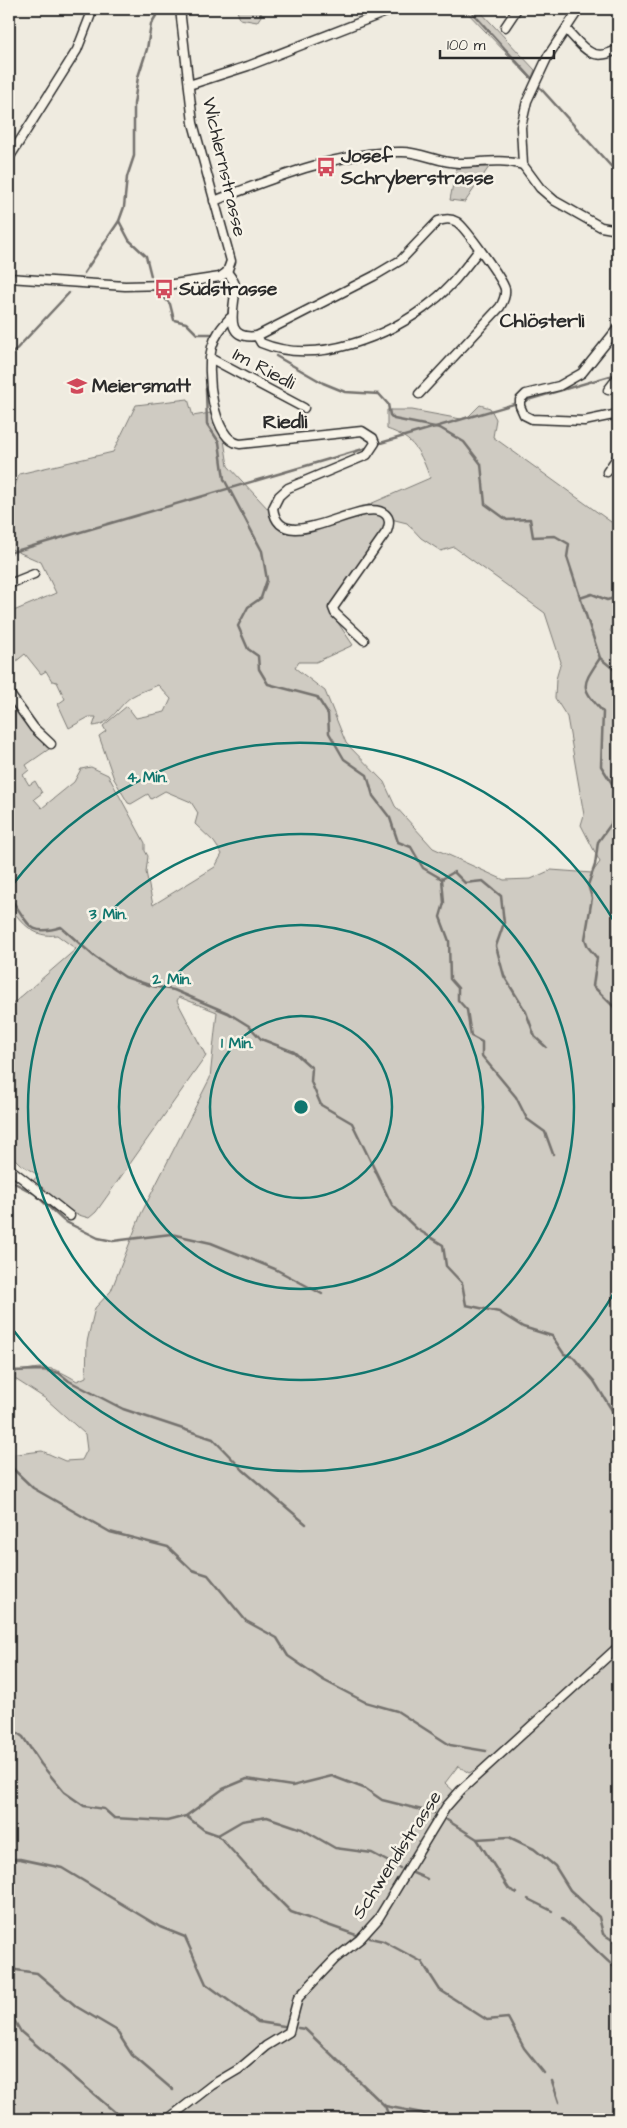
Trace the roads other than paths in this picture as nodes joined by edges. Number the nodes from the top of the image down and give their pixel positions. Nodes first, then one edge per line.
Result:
1 (93, 9) edge
2 (180, 9) edge
3 (394, 9) edge
4 (517, 9) edge
5 (579, 9) edge
6 (505, 27) dead end
7 (566, 29) junction
8 (618, 49) edge
9 (189, 85) junction
10 (9, 158) edge
11 (523, 164) junction
12 (214, 201) junction
13 (618, 230) edge
14 (479, 250) junction
15 (227, 272) junction
16 (9, 278) edge
17 (230, 318) junction
18 (618, 328) edge
19 (257, 336) junction
20 (210, 358) junction
21 (618, 377) edge
22 (608, 390) dead end
23 (419, 394) dead end
24 (304, 408) dead end
25 (618, 414) edge
26 (618, 456) edge
27 (607, 472) dead end
28 (34, 574) dead end
29 (9, 584) edge
30 (364, 640) dead end
31 (9, 693) edge
32 (51, 744) dead end
33 (9, 1168) edge
34 (70, 1216) dead end
35 (618, 1647) edge
36 (168, 2119) edge

1 - 10 street
2 - 9 street, Wichlernstrasse
3 - 9 street
4 - 6 street
5 - 7 street
7 - 8 street
7 - 11 street
9 - 12 street, Wichlernstrasse
11 - 12 street
11 - 13 street
12 - 15 street, Wichlernstrasse
14 - 19 street
14 - 19 street
14 - 23 street
15 - 16 street
15 - 17 street, Wichlernstrasse
17 - 19 street
17 - 20 street
18 - 25 street
20 - 24 street, Im Riedli
20 - 30 street
21 - 22 street
26 - 27 street
28 - 29 street
31 - 32 street
33 - 34 street
35 - 36 street, Schwendistrasse

